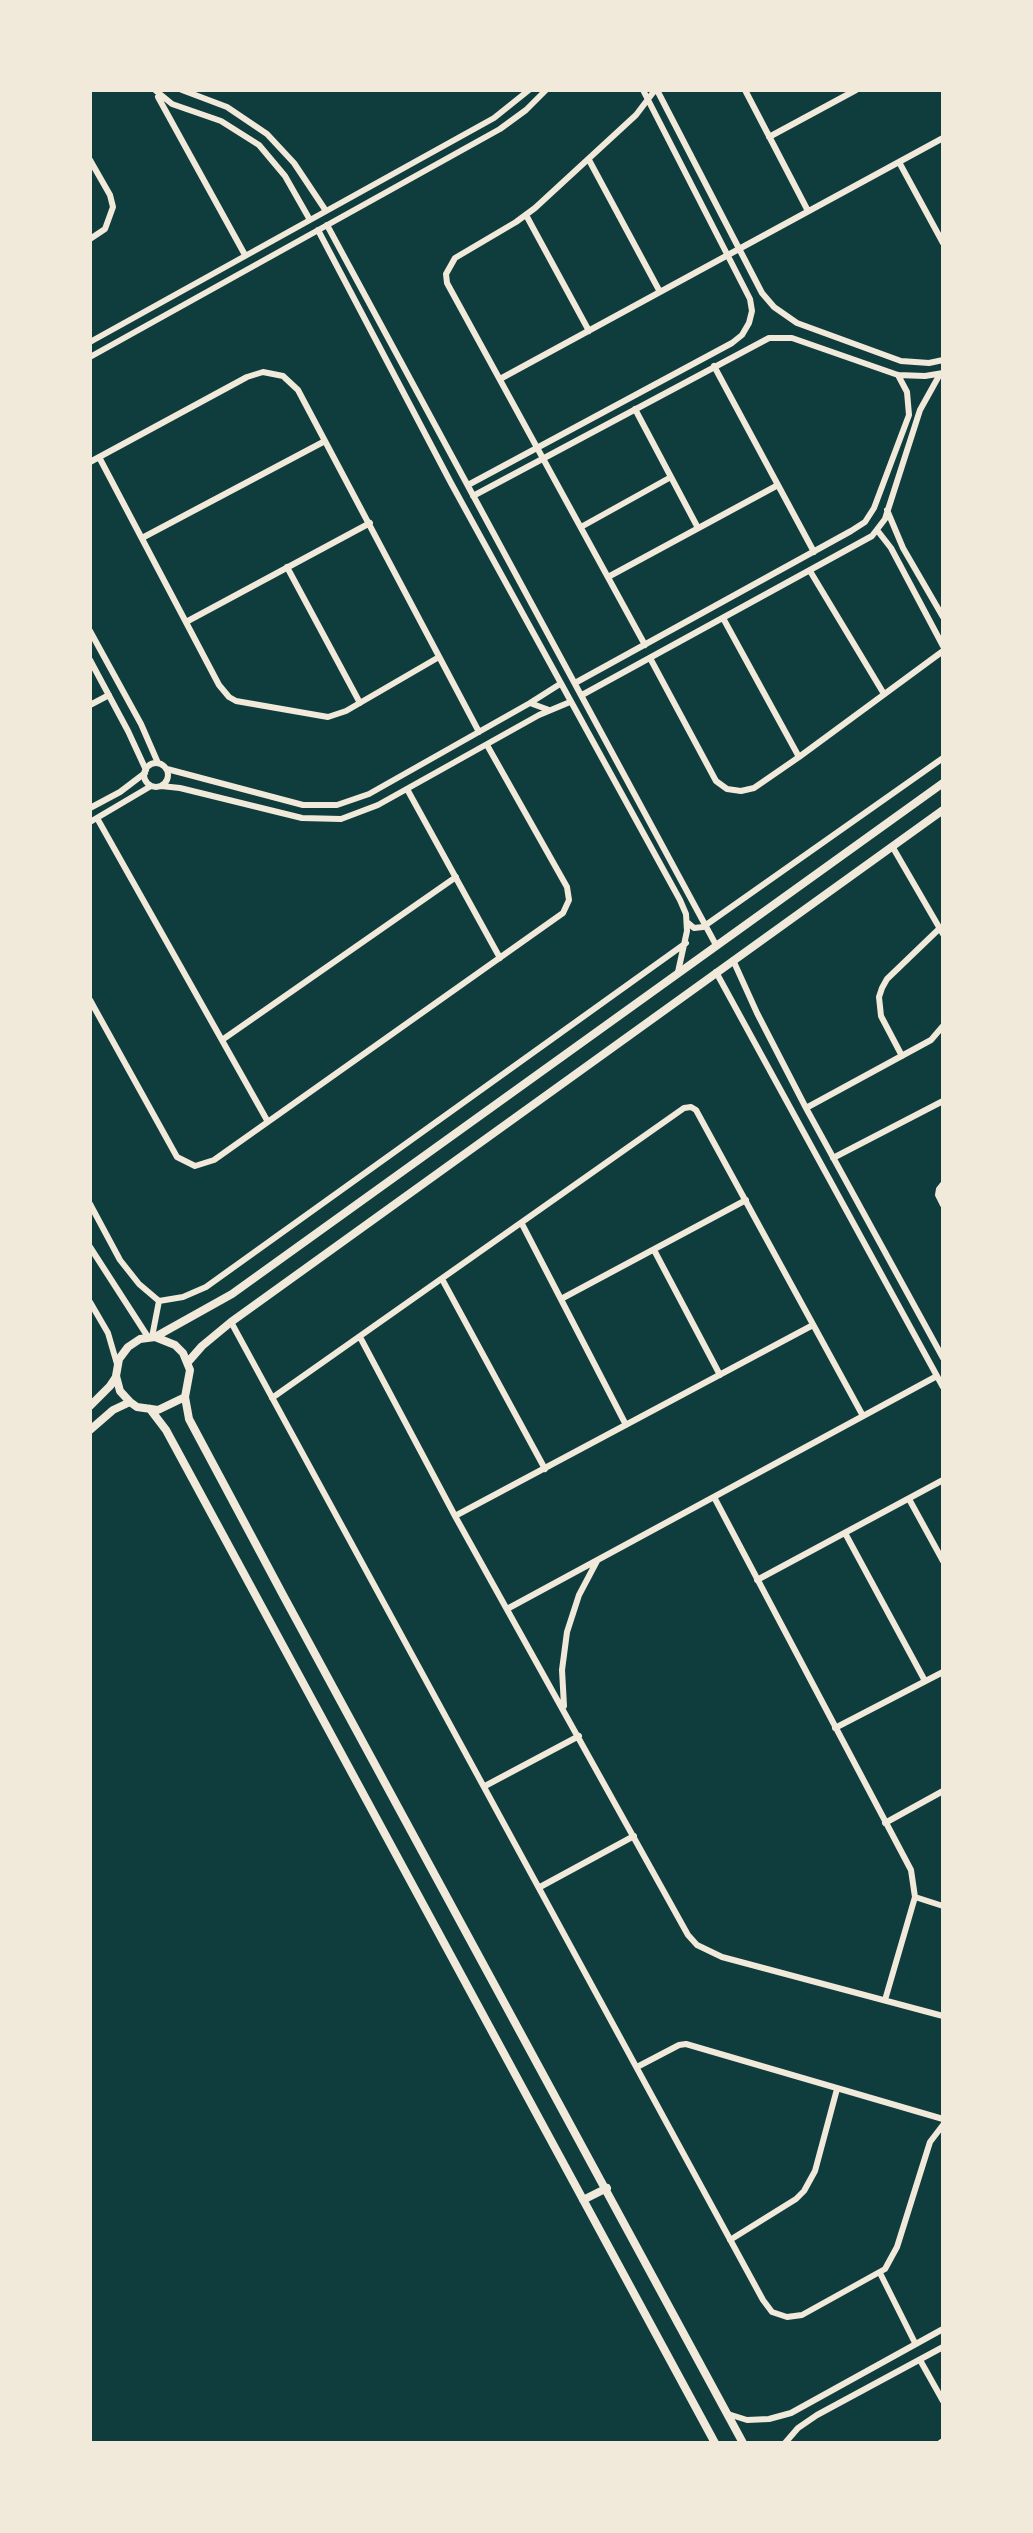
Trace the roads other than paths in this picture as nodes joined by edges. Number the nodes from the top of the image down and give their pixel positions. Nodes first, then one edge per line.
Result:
1 (155, 90) edge
2 (182, 90) edge
3 (529, 90) edge
4 (546, 90) edge
5 (643, 90) edge
6 (656, 90) edge
7 (745, 90) edge
8 (856, 90) edge
9 (648, 101) junction
10 (769, 137) junction
11 (943, 138) edge
12 (90, 160) edge
13 (589, 160) junction
14 (899, 162) junction
15 (326, 211) junction
16 (808, 211) junction
17 (526, 215) junction
18 (310, 220) junction
19 (327, 225) junction
20 (318, 230) junction
21 (90, 239) edge
22 (943, 243) edge
23 (739, 249) junction
24 (245, 255) junction
25 (728, 255) junction
26 (660, 292) junction
27 (589, 331) junction
28 (90, 342) edge
29 (90, 357) edge
30 (943, 360) edge
31 (714, 366) junction
32 (942, 374) edge
33 (898, 375) junction
34 (500, 379) junction
35 (635, 409) junction
36 (325, 441) junction
37 (537, 447) junction
38 (99, 457) junction
39 (543, 458) junction
40 (90, 462) edge
41 (671, 477) junction
42 (468, 485) junction
43 (778, 485) junction
44 (473, 496) junction
45 (887, 510) junction
46 (370, 523) junction
47 (581, 527) junction
48 (698, 528) junction
49 (877, 530) junction
50 (142, 538) junction
51 (814, 552) junction
52 (287, 567) junction
53 (810, 571) junction
54 (608, 577) junction
55 (520, 581) junction
56 (923, 582) junction
57 (912, 587) junction
58 (508, 588) junction
59 (943, 617) edge
60 (723, 618) junction
61 (186, 622) junction
62 (90, 631) edge
63 (645, 645) junction
64 (943, 648) edge
65 (439, 657) junction
66 (650, 658) junction
67 (90, 660) edge
68 (575, 683) junction
69 (560, 684) junction
70 (884, 694) junction
71 (109, 695) junction
72 (582, 695) junction
73 (570, 702) junction
74 (360, 703) junction
75 (530, 703) junction
76 (90, 705) edge
77 (549, 710) junction
78 (479, 732) junction
79 (487, 745) junction
80 (799, 757) junction
81 (943, 758) edge
82 (158, 763) junction
83 (167, 769) junction
84 (145, 772) junction
85 (624, 773) junction
86 (612, 779) junction
87 (943, 783) edge
88 (151, 786) junction
89 (161, 786) junction
90 (407, 789) junction
91 (90, 808) edge
92 (943, 810) edge
93 (93, 820) edge
94 (892, 846) junction
95 (456, 877) junction
96 (687, 922) junction
97 (706, 925) junction
98 (941, 931) edge
99 (686, 943) junction
100 (716, 945) junction
101 (500, 958) junction
102 (733, 960) junction
103 (716, 972) junction
104 (677, 974) junction
105 (90, 1000) edge
106 (757, 1013) junction
107 (744, 1020) junction
108 (943, 1026) edge
109 (222, 1040) junction
110 (902, 1056) junction
111 (943, 1101) edge
112 (806, 1108) junction
113 (268, 1122) junction
114 (833, 1158) junction
115 (943, 1184) edge
116 (746, 1200) junction
117 (90, 1204) edge
118 (943, 1205) edge
119 (522, 1224) junction
120 (90, 1247) edge
121 (654, 1250) junction
122 (93, 1261) edge
123 (442, 1279) junction
124 (561, 1299) junction
125 (159, 1301) junction
126 (90, 1302) edge
127 (231, 1322) junction
128 (813, 1325) junction
129 (151, 1337) junction
130 (360, 1337) junction
131 (943, 1358) edge
132 (188, 1362) junction
133 (116, 1371) junction
134 (720, 1375) junction
135 (937, 1376) junction
136 (943, 1387) edge
137 (185, 1397) junction
138 (272, 1398) junction
139 (130, 1402) junction
140 (90, 1406) edge
141 (150, 1409) junction
142 (863, 1416) junction
143 (626, 1425) junction
144 (90, 1430) edge
145 (545, 1469) junction
146 (943, 1480) edge
147 (714, 1497) junction
148 (909, 1499) junction
149 (455, 1516) junction
150 (845, 1533) junction
151 (597, 1561) junction
152 (943, 1561) edge
153 (757, 1580) junction
154 (507, 1609) junction
155 (943, 1672) edge
156 (925, 1681) junction
157 (564, 1709) junction
158 (835, 1728) junction
159 (579, 1736) junction
160 (485, 1786) junction
161 (943, 1791) edge
162 (885, 1823) junction
163 (634, 1836) junction
164 (540, 1887) junction
165 (915, 1897) junction
166 (943, 1899) edge
167 (939, 1904) edge
168 (885, 2000) junction
169 (943, 2016) edge
170 (637, 2067) junction
171 (837, 2089) junction
172 (943, 2122) edge
173 (607, 2188) junction
174 (583, 2200) junction
175 (730, 2240) junction
176 (880, 2273) junction
177 (943, 2329) edge
178 (915, 2343) junction
179 (943, 2347) edge
180 (920, 2360) junction
181 (943, 2401) edge
182 (810, 2403) junction
183 (728, 2414) junction
184 (817, 2415) junction
185 (715, 2443) edge
186 (743, 2443) edge
187 (785, 2443) edge

1 - 18 street
1 - 24 street
2 - 15 street
3 - 15 street
4 - 19 street
5 - 9 street
6 - 9 street
6 - 23 street
7 - 10 street
8 - 10 street
9 - 13 street
9 - 25 street
10 - 16 street
11 - 14 street
12 - 21 street
13 - 17 street
13 - 26 street
14 - 16 street
14 - 22 street
15 - 18 street
16 - 23 street
17 - 27 street
17 - 34 street
18 - 24 street
19 - 20 street
19 - 42 street
20 - 29 street
20 - 58 street
23 - 25 street
23 - 30 street
24 - 28 street
25 - 26 street
25 - 37 street
26 - 27 street
27 - 34 street
31 - 33 street
31 - 35 street
31 - 43 street
32 - 33 street
32 - 45 street
33 - 51 street
34 - 37 street
35 - 39 street
35 - 41 street
36 - 38 street
36 - 46 street
36 - 50 street
37 - 39 street
37 - 42 street
38 - 40 street
38 - 50 street
39 - 44 street
39 - 47 street
41 - 47 street
41 - 48 street
42 - 44 street
43 - 48 street
43 - 51 street
44 - 55 street
45 - 49 street
45 - 56 street
46 - 52 street
46 - 65 street
47 - 54 street
48 - 54 street
49 - 53 street
49 - 57 street
50 - 61 street
51 - 63 street
52 - 61 street
52 - 74 street
53 - 60 street
53 - 70 street
54 - 63 street
55 - 58 street
55 - 68 street
56 - 57 street
56 - 59 street
57 - 64 street
58 - 69 street
60 - 66 street
60 - 80 street
61 - 74 street
62 - 82 street
63 - 68 street
64 - 70 street
65 - 74 street
65 - 78 street
66 - 72 street
66 - 80 street
67 - 71 street
68 - 72 street
69 - 73 street
69 - 75 street
70 - 80 street
71 - 76 street
71 - 84 street
72 - 85 street
73 - 77 street
73 - 86 street
75 - 77 street
75 - 78 street
77 - 79 street
78 - 83 street
79 - 90 street
79 - 101 street
81 - 97 street
82 - 83 street
82 - 84 street
83 - 89 street
84 - 88 street
84 - 91 street
85 - 86 street
85 - 97 street
86 - 96 street
87 - 100 street
88 - 89 street
88 - 93 street
89 - 90 street
90 - 95 street
92 - 94 street
93 - 109 street
94 - 98 street
94 - 102 street
95 - 101 street
95 - 109 street
96 - 97 street
96 - 99 street
97 - 100 street
98 - 110 street
99 - 104 street
99 - 125 street
100 - 104 street
101 - 113 street
102 - 103 street
102 - 106 street
103 - 107 street
103 - 127 street
104 - 129 street
105 - 113 street
106 - 107 street
106 - 112 street
107 - 135 street
108 - 110 street
109 - 113 street
110 - 112 street
111 - 114 street
112 - 114 street
114 - 131 street
115 - 118 street
116 - 119 street
116 - 121 street
116 - 128 street
117 - 125 street
119 - 123 street
119 - 124 street
120 - 122 street
121 - 124 street
121 - 134 street
122 - 129 street
123 - 130 street
123 - 145 street
124 - 143 street
125 - 129 street
126 - 133 street
127 - 132 street
127 - 138 street
128 - 134 street
128 - 142 street
129 - 132 street
129 - 133 street
130 - 138 street
130 - 149 street
132 - 137 street
133 - 139 street
133 - 140 street
134 - 143 street
135 - 136 street
135 - 142 street
137 - 141 street
137 - 173 street
138 - 160 street
139 - 141 street
139 - 144 street
141 - 174 street
142 - 147 street
143 - 145 street
145 - 149 street
146 - 148 street
147 - 151 street
147 - 153 street
148 - 150 street
148 - 152 street
149 - 154 street
150 - 153 street
150 - 156 street
151 - 154 street
151 - 157 street
153 - 158 street
154 - 157 street
155 - 156 street
156 - 158 street
157 - 159 street
158 - 162 street
159 - 160 street
159 - 163 street
160 - 164 street
161 - 162 street
162 - 165 street
163 - 164 street
163 - 168 street
164 - 170 street
165 - 167 street
165 - 168 street
166 - 167 street
168 - 169 street
170 - 171 street
170 - 175 street
171 - 172 street
171 - 175 street
172 - 176 street
173 - 174 street
173 - 183 street
174 - 185 street
175 - 176 street
176 - 178 street
177 - 178 street
178 - 182 street
179 - 180 street
180 - 181 street
180 - 184 street
182 - 183 street
182 - 184 street
183 - 186 street
184 - 187 street

